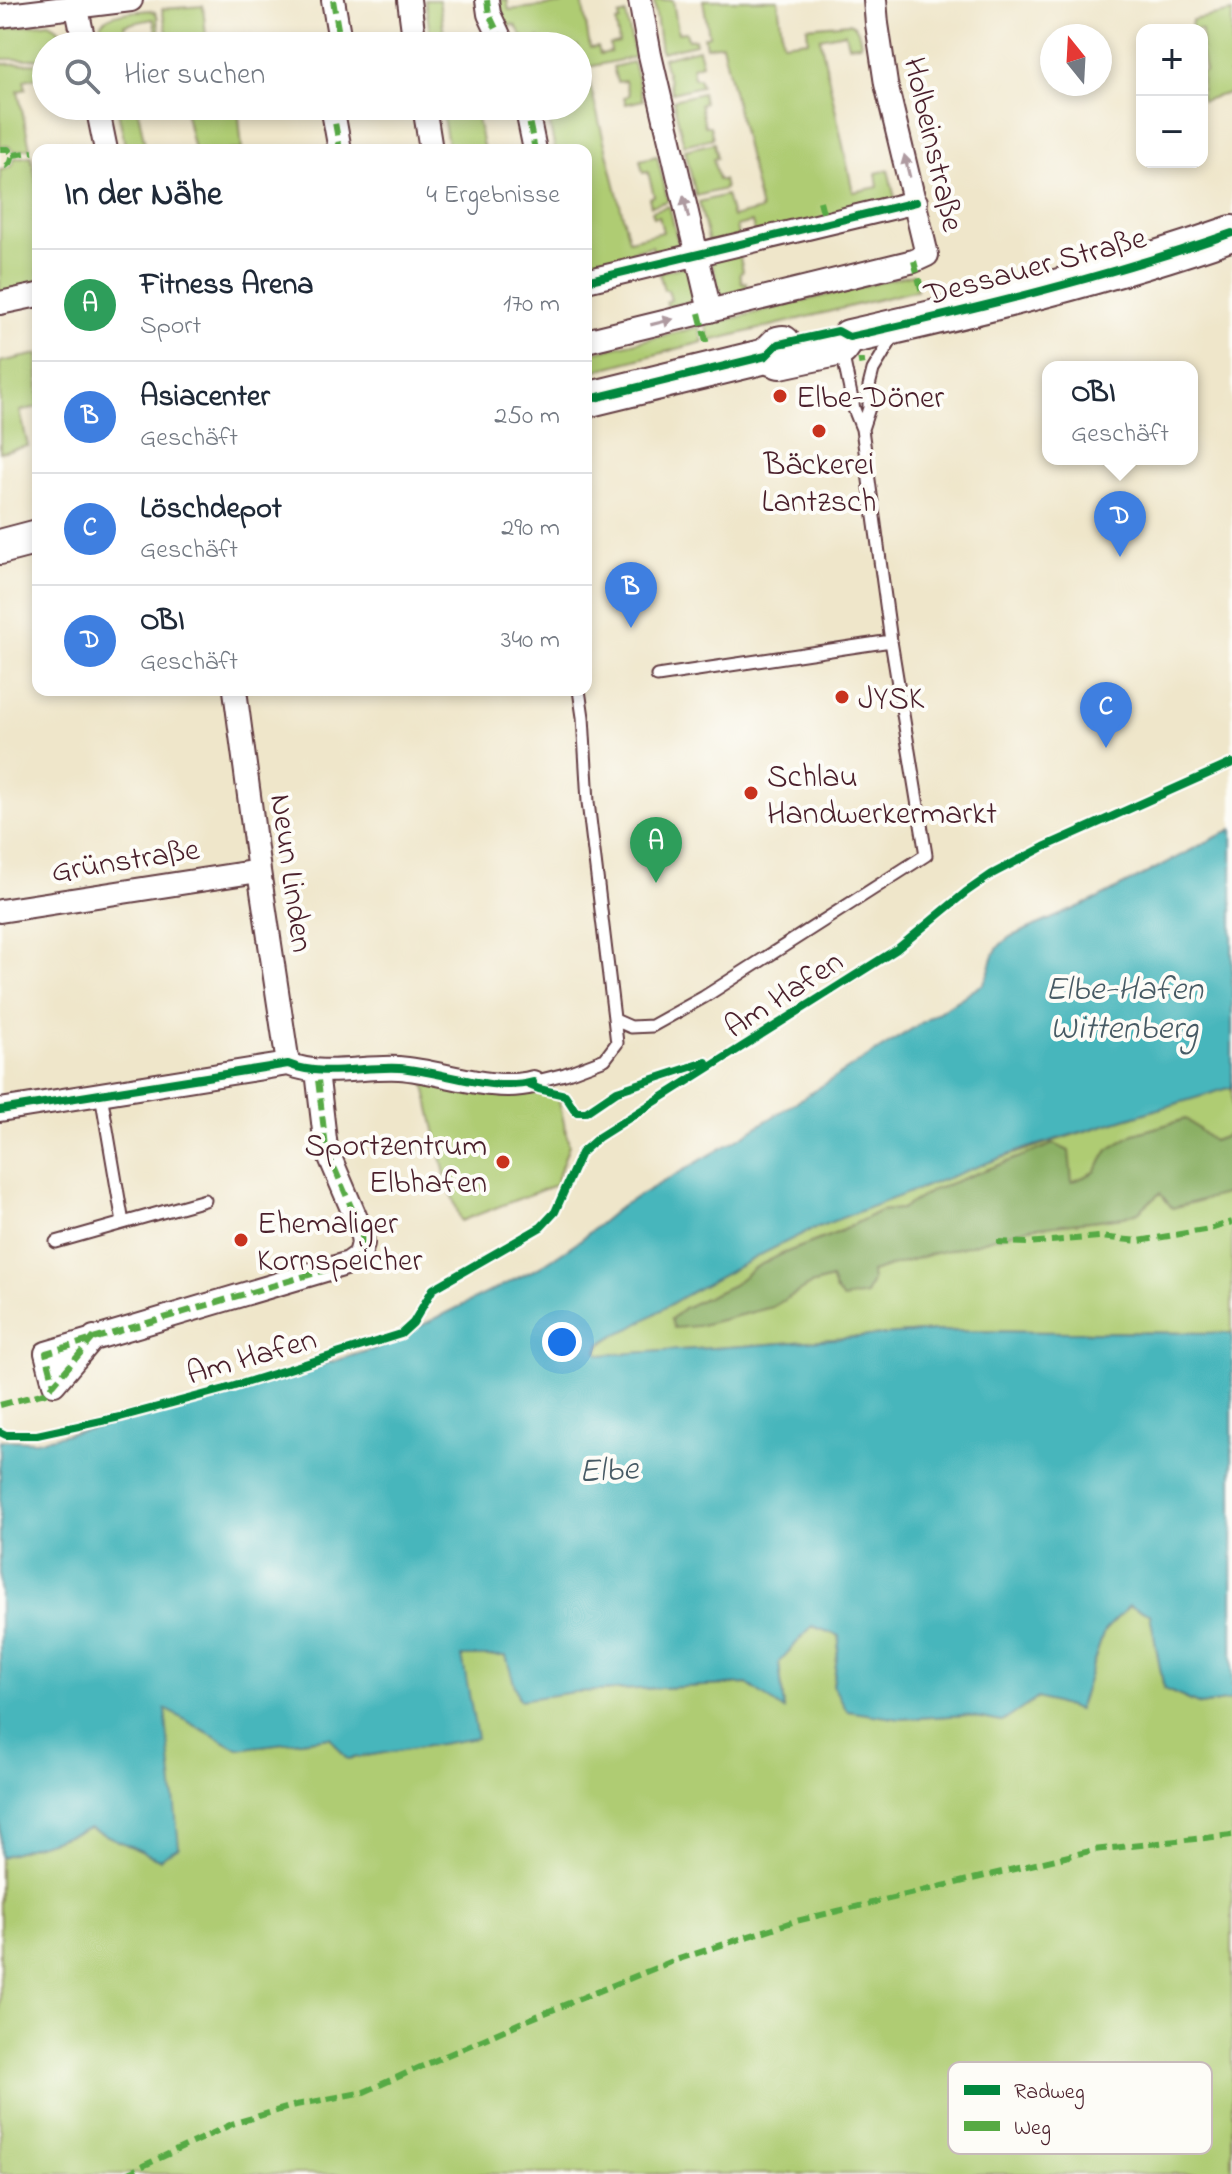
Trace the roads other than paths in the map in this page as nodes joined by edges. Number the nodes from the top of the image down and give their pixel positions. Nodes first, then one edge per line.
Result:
1 (131, 0) edge
2 (333, 0) edge
3 (409, 0) edge
4 (487, 0) edge
5 (640, 0) edge
6 (875, 0) edge
7 (76, 3) edge
8 (0, 16) edge
9 (82, 32) edge
10 (339, 32) edge
11 (413, 32) edge
12 (497, 32) edge
13 (100, 120) edge
14 (335, 120) edge
15 (426, 120) edge
16 (529, 120) edge
17 (105, 144) edge
18 (339, 144) edge
19 (430, 144) edge
20 (534, 144) edge
21 (916, 202) junction
22 (1232, 233) edge
23 (697, 255) junction
24 (927, 255) joint
25 (592, 280) edge
26 (32, 296) edge
27 (0, 303) edge
28 (710, 311) junction
29 (900, 326) junction
30 (592, 340) edge
31 (845, 343) junction
32 (592, 399) edge
33 (862, 429) junction
34 (32, 539) edge
35 (0, 547) edge
36 (891, 641) junction
37 (657, 676) dead end
38 (236, 696) edge
39 (580, 696) edge
40 (259, 871) junction
41 (0, 911) edge
42 (615, 1020) junction
43 (288, 1064) junction
44 (317, 1071) junction
45 (533, 1082) joint
46 (101, 1094) junction
47 (0, 1110) edge
48 (205, 1200) dead end
49 (123, 1223) junction
50 (56, 1242) dead end
51 (94, 1337) dead end

1 - 7 street
2 - 10 street
3 - 11 street
4 - 12 street
23 -> 5 street
21 -> 6 street, Holbeinstraße
7 - 8 street
7 - 9 street
13 - 17 street
14 - 18 street
15 - 19 street
16 - 20 street
21 - 23 street
21 - 24 street, Holbeinstraße
22 - 29 main road, Dessauer Straße
23 - 25 street
23 - 28 street
24 - 28 street, Dessauer Straße
26 - 27 street
30 -> 28 street, Dessauer Straße
29 - 31 main road, Dessauer Straße
29 - 33 lane
31 - 32 main road, Dessauer Straße
31 - 33 lane
33 - 36 lane
34 - 35 main road
36 - 37 lane
36 - 42 lane
38 - 40 street, Neun Linden
39 - 42 lane
40 - 41 street, Grünstraße
40 - 43 street, Neun Linden
42 - 45 lane
43 - 44 street
43 - 46 street
44 - 45 street
44 - 51 street
46 - 47 street
46 - 49 lane
48 - 49 lane
49 - 50 lane

